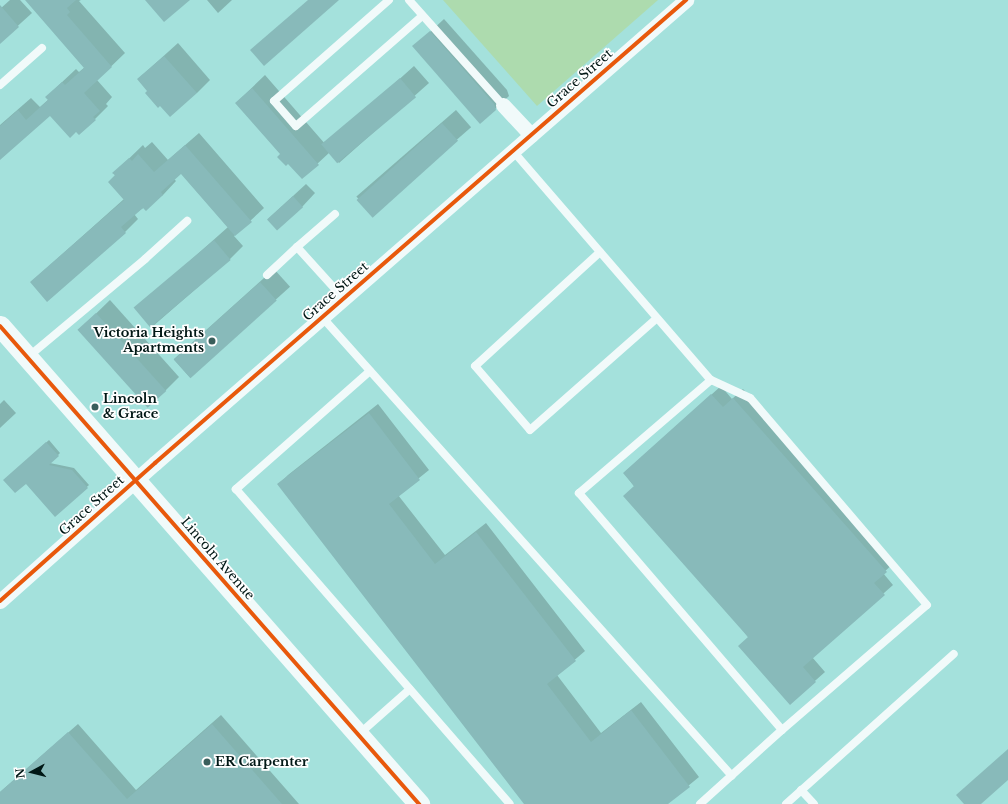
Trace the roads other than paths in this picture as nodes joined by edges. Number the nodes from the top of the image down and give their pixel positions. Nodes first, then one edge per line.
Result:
1 (389, 0) edge
2 (408, 0) edge
3 (686, 0) edge
4 (422, 16) junction
5 (42, 48) dead end
6 (0, 85) edge
7 (503, 105) joint
8 (531, 135) junction
9 (513, 152) junction
10 (335, 214) dead end
11 (187, 221) dead end
12 (297, 247) junction
13 (600, 252) junction
14 (267, 275) dead end
15 (344, 299) junction
16 (322, 317) junction
17 (657, 318) junction
18 (0, 326) edge
19 (28, 358) junction
20 (370, 371) junction
21 (711, 380) junction
22 (135, 481) junction
23 (0, 601) edge
24 (954, 654) dead end
25 (410, 689) junction
26 (782, 730) junction
27 (358, 735) junction
28 (732, 776) junction
29 (801, 790) junction
30 (419, 804) edge
31 (510, 804) edge
32 (700, 804) edge
33 (786, 804) edge
34 (814, 804) edge

1 - 4 lane
2 - 4 lane
3 - 8 street, Grace Street
4 - 7 lane
5 - 6 lane
7 - 8 street
8 - 9 street, Grace Street
9 - 13 lane
9 - 15 street, Grace Street
10 - 12 lane
11 - 19 lane
12 - 14 lane
12 - 15 lane
13 - 17 lane
13 - 17 lane
15 - 16 street, Grace Street
16 - 20 lane
16 - 22 street, Grace Street
17 - 21 lane
18 - 19 street, Lincoln Avenue
19 - 22 street, Lincoln Avenue
20 - 25 lane
20 - 28 lane
21 - 26 lane
21 - 26 lane
22 - 23 street, Grace Street
22 - 27 street, Lincoln Avenue
24 - 29 lane
25 - 27 lane
25 - 31 lane
26 - 28 lane
27 - 30 street, Lincoln Avenue
28 - 32 lane
29 - 33 lane
29 - 34 lane

